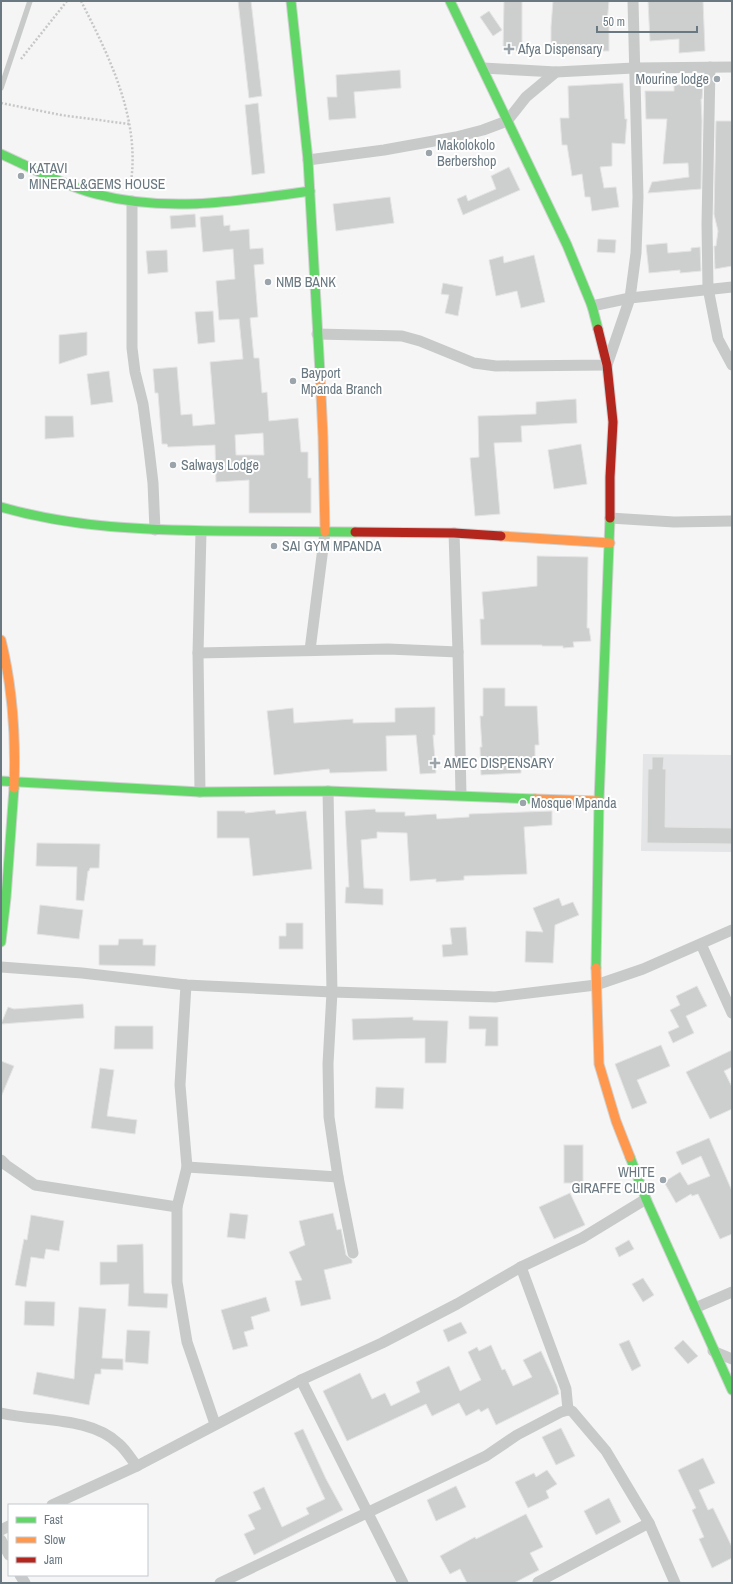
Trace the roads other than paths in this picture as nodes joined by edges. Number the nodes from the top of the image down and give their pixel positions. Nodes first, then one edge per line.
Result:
1 (30, 1) edge
2 (291, 1) edge
3 (450, 1) edge
4 (633, 1) edge
5 (732, 66) edge
6 (710, 67) junction
7 (483, 68) junction
8 (634, 68) junction
9 (556, 72) junction
10 (1, 88) edge
11 (507, 121) junction
12 (1, 154) edge
13 (308, 160) junction
14 (310, 191) junction
15 (130, 201) junction
16 (732, 287) edge
17 (708, 288) junction
18 (630, 298) junction
19 (592, 306) junction
20 (317, 334) junction
21 (607, 365) junction
22 (732, 365) edge
23 (3, 510) edge
24 (610, 518) junction
25 (732, 521) edge
26 (155, 530) junction
27 (201, 532) junction
28 (325, 532) junction
29 (454, 533) junction
30 (610, 543) junction
31 (1, 640) edge
32 (310, 650) junction
33 (458, 652) junction
34 (198, 653) junction
35 (1, 781) edge
36 (15, 782) junction
37 (328, 791) junction
38 (200, 792) junction
39 (461, 795) junction
40 (598, 801) junction
41 (732, 930) edge
42 (1, 942) edge
43 (700, 944) junction
44 (1, 967) edge
45 (186, 985) junction
46 (596, 985) junction
47 (332, 992) junction
48 (732, 1013) edge
49 (1, 1160) edge
50 (187, 1166) junction
51 (338, 1177) junction
52 (646, 1199) junction
53 (177, 1208) junction
54 (353, 1253) dead end
55 (521, 1267) junction
56 (732, 1292) edge
57 (695, 1308) junction
58 (713, 1351) junction
59 (732, 1359) edge
60 (301, 1380) junction
61 (732, 1390) edge
62 (568, 1410) junction
63 (1, 1413) edge
64 (216, 1424) junction
65 (137, 1466) junction
66 (54, 1504) edge
67 (367, 1513) junction
68 (649, 1523) junction
69 (1, 1540) edge
70 (8, 1553) edge
71 (226, 1582) edge
72 (403, 1583) edge
73 (538, 1583) edge
74 (675, 1583) edge

1 - 10 lane
2 - 13 street
3 - 7 street
4 - 8 street
5 - 6 street
6 - 8 street
6 - 17 street
7 - 9 street
7 - 11 street
8 - 9 street
8 - 18 street
9 - 11 street
11 - 13 street
11 - 19 street
12 - 15 street
13 - 14 street
14 - 15 street
14 - 20 street
15 - 26 street
16 - 17 street
17 - 18 street
17 - 22 street
18 - 19 street
18 - 21 street
19 - 21 street
20 - 21 street
20 - 28 street
21 - 24 street
23 - 26 street
24 - 25 street
24 - 30 street
26 - 27 street
27 - 28 street
27 - 34 street
28 - 29 street
28 - 32 street
29 - 30 street
29 - 33 street
30 - 40 street
31 - 36 street
32 - 33 street
32 - 34 street
33 - 39 street
34 - 38 street
35 - 36 street
36 - 38 street
36 - 42 street
37 - 38 street
37 - 39 street
37 - 47 street
39 - 40 street
40 - 46 street
41 - 43 street
43 - 46 street
43 - 48 street
44 - 45 street
45 - 47 street
45 - 50 street
46 - 47 street
46 - 52 street
47 - 51 street
49 - 53 street
50 - 51 street
50 - 53 street
51 - 54 street
52 - 55 street
52 - 57 street
53 - 64 street
55 - 60 street
55 - 62 street
56 - 57 street
57 - 58 street
58 - 59 street
58 - 61 street
60 - 64 street
60 - 67 street
62 - 67 street
62 - 68 street
63 - 65 street
64 - 65 street
65 - 66 street
67 - 71 street
67 - 72 street
68 - 73 street
68 - 74 street
69 - 70 street

